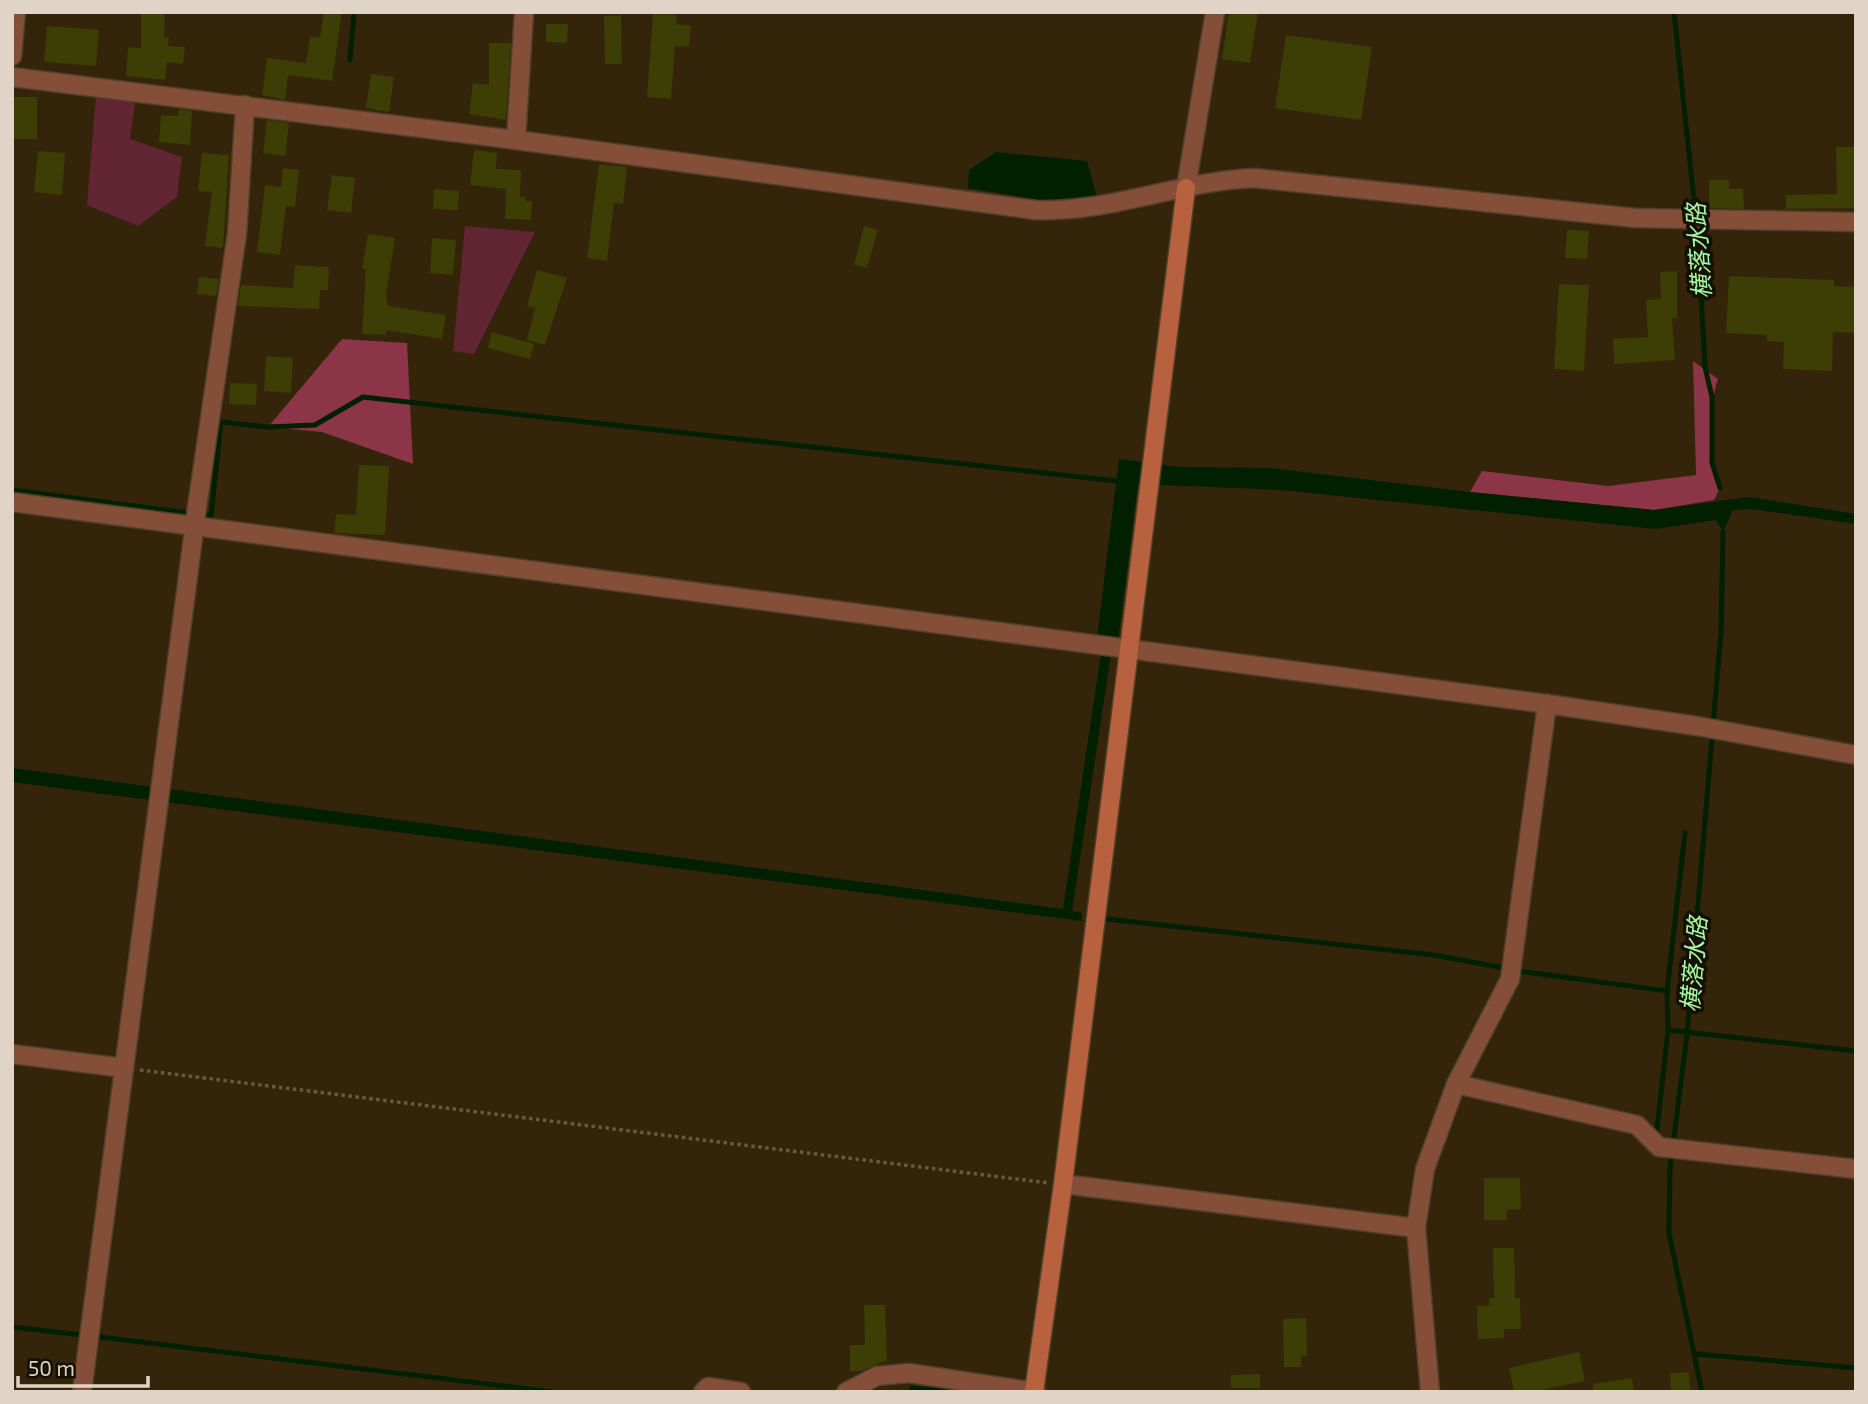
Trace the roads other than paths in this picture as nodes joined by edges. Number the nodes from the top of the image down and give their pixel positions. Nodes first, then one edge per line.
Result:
1 (16, 12) edge
2 (524, 12) edge
3 (1214, 12) edge
4 (12, 56) edge
5 (12, 77) edge
6 (245, 105) junction
7 (516, 140) junction
8 (1186, 188) junction
9 (1856, 222) edge
10 (12, 502) edge
11 (195, 526) junction
12 (1129, 651) junction
13 (1547, 704) junction
14 (1856, 755) edge
15 (12, 1054) edge
16 (124, 1068) junction
17 (1456, 1084) junction
18 (1856, 1169) edge
19 (1063, 1184) junction
20 (1416, 1228) junction
21 (1034, 1391) edge
22 (82, 1392) edge
23 (703, 1392) edge
24 (741, 1392) edge
25 (846, 1392) edge
26 (1430, 1392) edge

1 - 4 street
2 - 7 street
3 - 8 street
5 - 6 street
6 - 7 street
6 - 11 street
7 - 8 street
8 - 9 street
8 - 12 street
10 - 11 street
11 - 12 street
11 - 16 street
12 - 13 street
12 - 19 street
13 - 14 street
13 - 17 street
15 - 16 street
16 - 22 street
17 - 18 street
17 - 20 street
19 - 20 street
19 - 21 street
20 - 26 street
21 - 25 street
23 - 24 street

